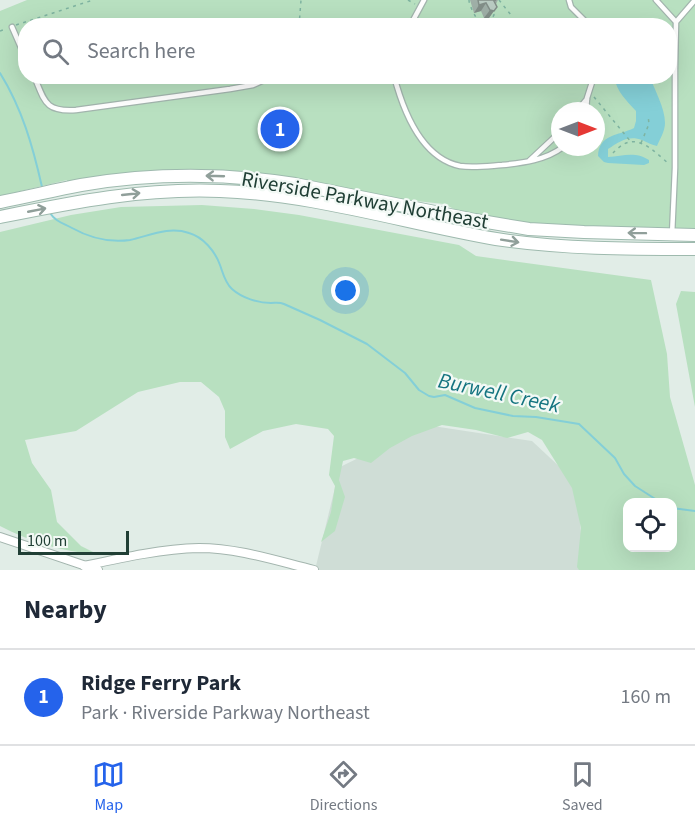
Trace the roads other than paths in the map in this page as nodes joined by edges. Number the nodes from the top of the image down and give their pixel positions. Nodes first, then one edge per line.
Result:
1 (424, 0) edge
2 (569, 0) edge
3 (656, 0) edge
4 (694, 0) edge
5 (414, 18) edge
6 (582, 18) edge
7 (672, 18) edge
8 (677, 21) edge
9 (12, 27) road end
10 (18, 40) edge
11 (37, 84) edge
12 (253, 84) edge
13 (397, 84) edge
14 (592, 84) edge
15 (675, 84) edge
16 (587, 98) junction
17 (584, 102) edge
18 (587, 102) edge
19 (551, 140) edge
20 (551, 154) edge
21 (529, 161) junction
22 (0, 202) edge
23 (1, 217) edge
24 (462, 217) junction
25 (459, 232) junction
26 (672, 234) junction
27 (695, 235) edge
28 (672, 249) junction
29 (695, 249) edge
30 (0, 537) edge
31 (84, 566) junction
32 (98, 570) edge
33 (314, 570) edge

1 - 5 lane
2 - 6 lane
3 - 7 lane
4 - 8 lane
9 - 10 lane
11 - 12 lane
13 - 21 lane
14 - 16 lane
15 - 26 lane
16 - 17 lane
16 - 18 lane
19 - 21 lane
20 - 21 lane
24 -> 22 main road, Riverside Parkway Northeast
23 -> 25 main road, Riverside Parkway Northeast
24 - 25 lane
26 -> 24 main road, Riverside Parkway Northeast
25 -> 28 main road, Riverside Parkway Northeast
26 - 27 main road, Riverside Parkway Northeast
26 - 28 lane
28 - 29 main road, Riverside Parkway Northeast
30 - 31 street
31 - 32 street
31 - 33 street

